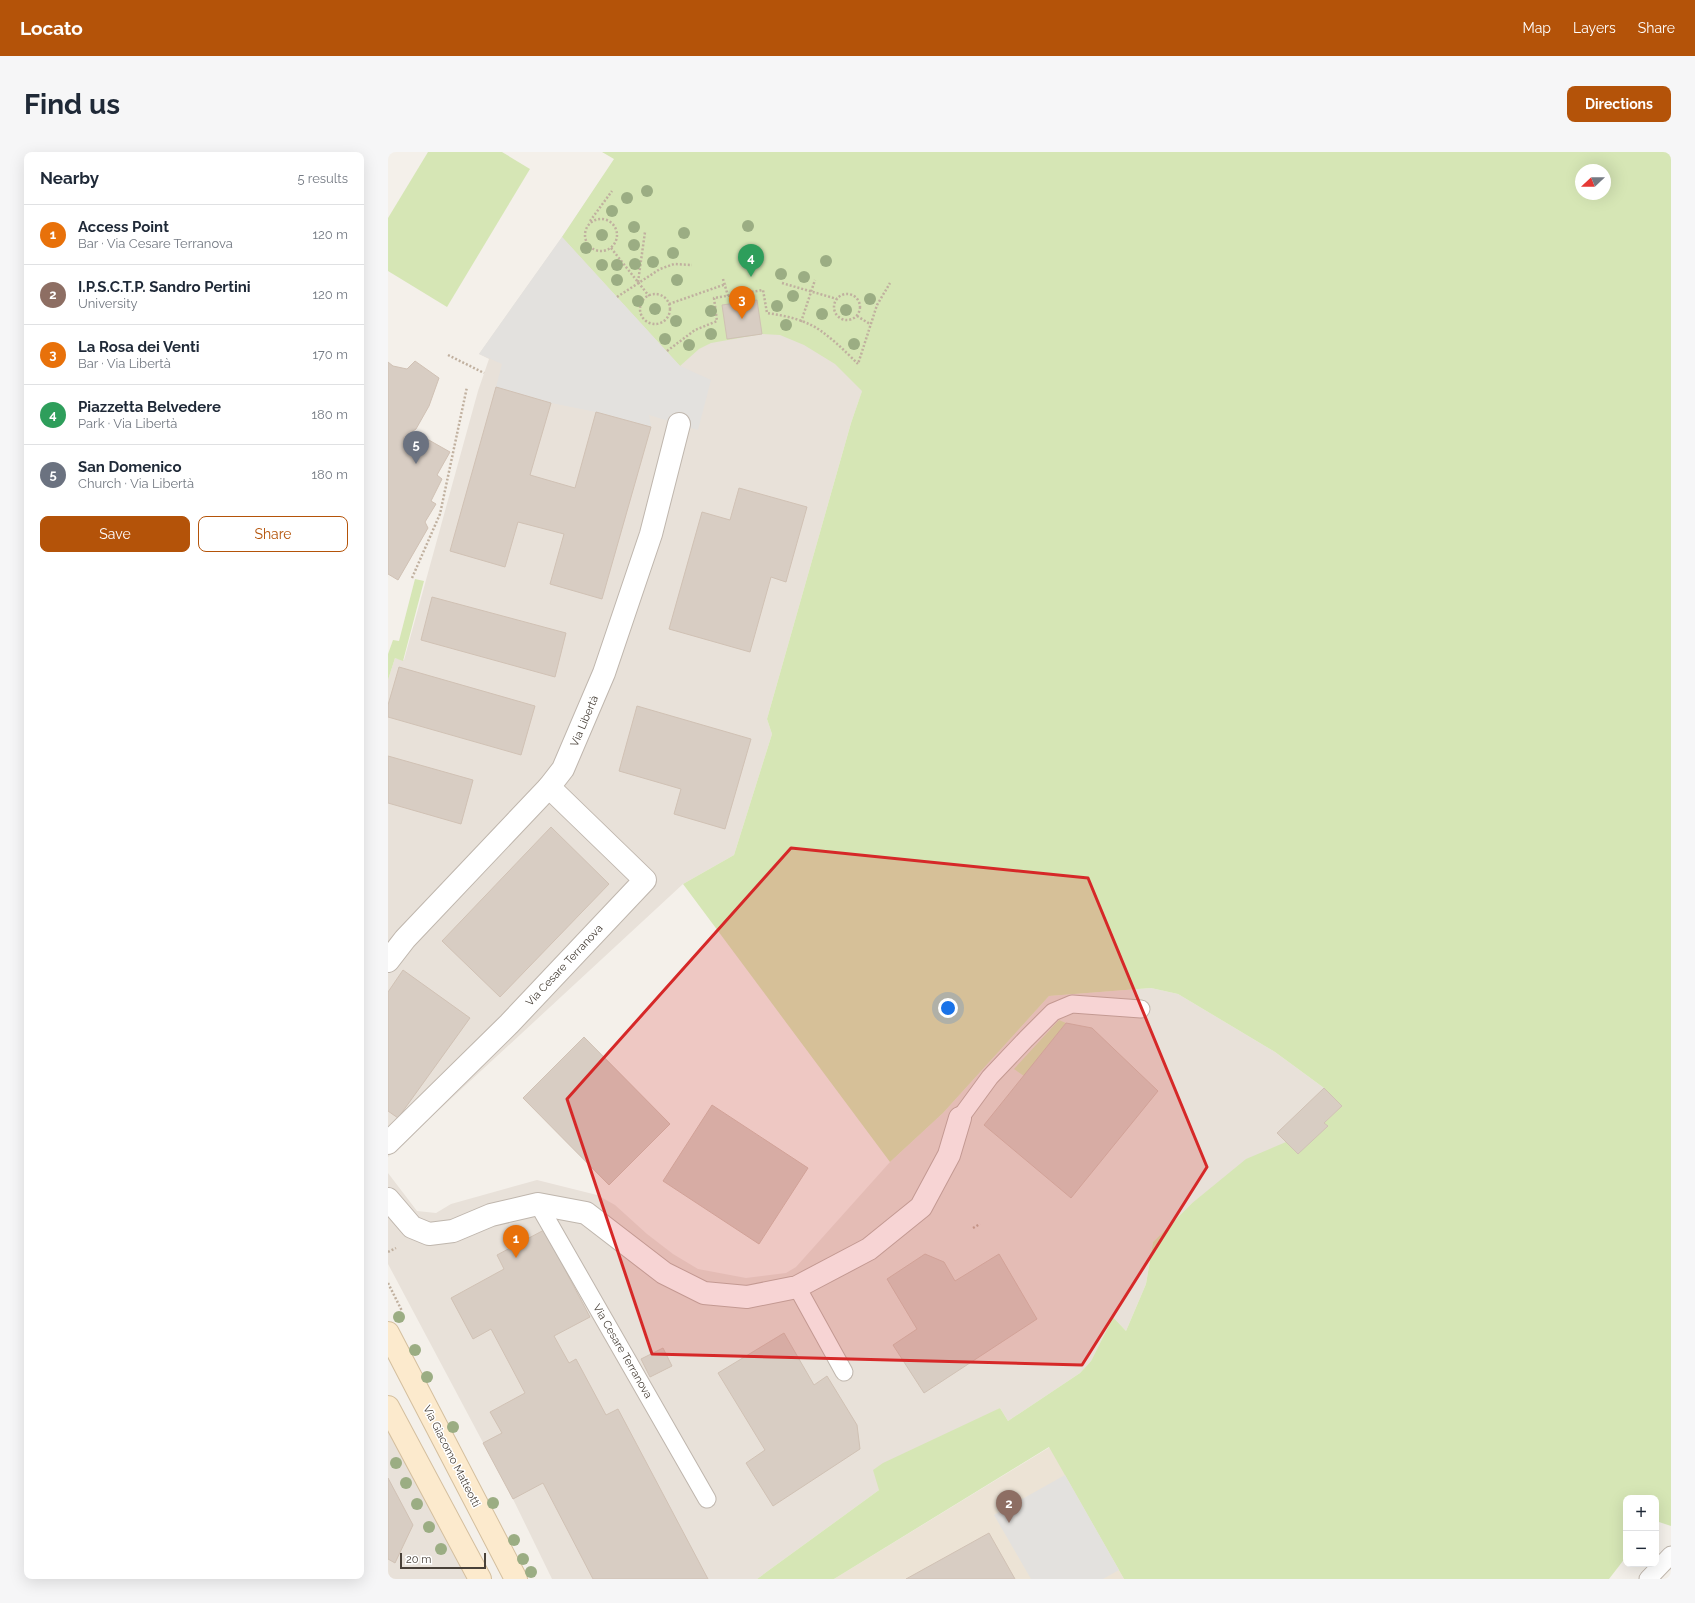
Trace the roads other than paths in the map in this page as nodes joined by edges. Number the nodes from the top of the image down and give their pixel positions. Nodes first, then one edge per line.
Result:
1 (679, 424) dead end
2 (549, 787) junction
3 (388, 961) edge
4 (1142, 1009) dead end
5 (960, 1118) joint
6 (388, 1143) edge
7 (388, 1199) edge
8 (538, 1204) junction
9 (797, 1287) junction
10 (388, 1333) edge
11 (844, 1372) dead end
12 (388, 1407) edge
13 (708, 1499) dead end
14 (1671, 1555) edge
15 (480, 1579) edge
16 (516, 1579) edge
17 (1648, 1579) edge

1 - 2 street, Via Libertà
2 - 3 street, Via Libertà
2 - 6 street, Via Cesare Terranova
4 - 5 lane
5 - 9 street
7 - 8 street
8 - 9 street
8 - 13 lane, Via Cesare Terranova
9 - 11 lane
10 - 16 street, Via Giacomo Matteotti
12 - 15 street
14 - 17 lane

